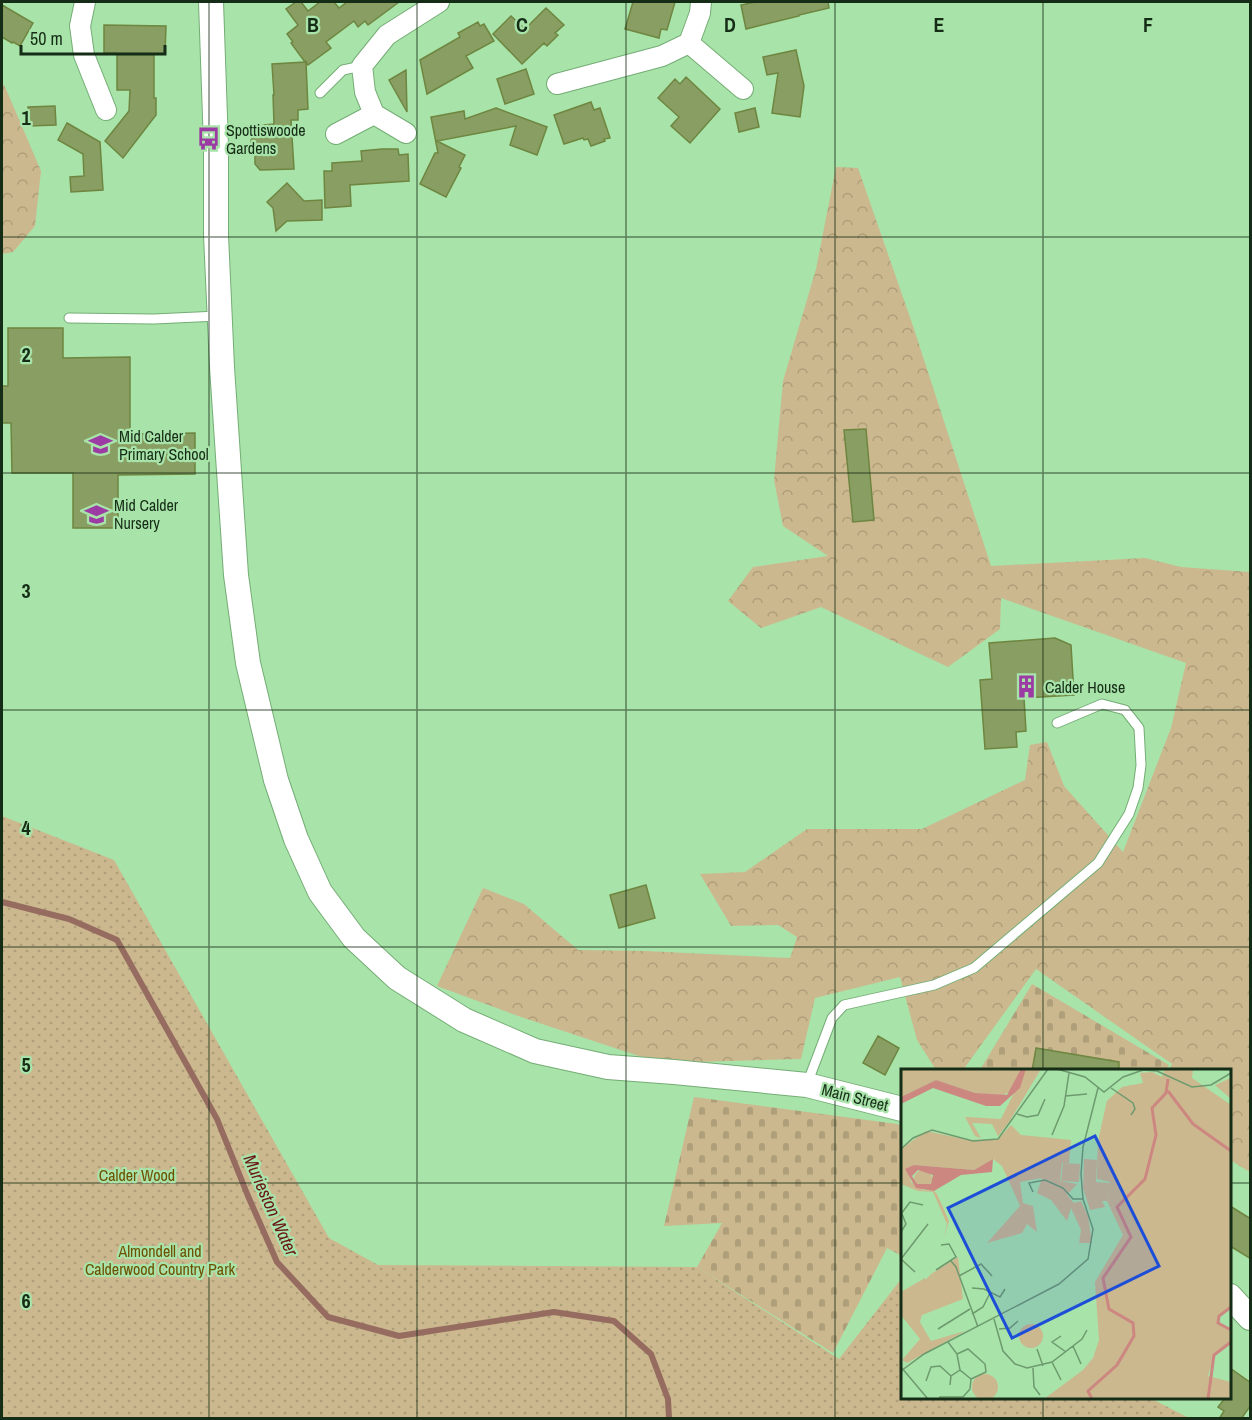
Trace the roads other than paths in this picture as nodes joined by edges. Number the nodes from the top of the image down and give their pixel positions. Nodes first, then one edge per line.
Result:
1 (85, 2) edge
2 (211, 2) edge
3 (701, 2) edge
4 (433, 3) edge
5 (689, 43) junction
6 (362, 66) junction
7 (557, 84) dead end
8 (743, 89) dead end
9 (320, 93) dead end
10 (106, 110) dead end
11 (374, 114) junction
12 (406, 133) dead end
13 (336, 134) dead end
14 (220, 316) junction
15 (69, 318) dead end
16 (1057, 723) dead end
17 (807, 1085) junction
18 (901, 1108) edge
19 (1231, 1297) edge
20 (1251, 1318) edge

1 - 10 street
2 - 14 street, Main Street
3 - 5 street
4 - 6 street
5 - 7 street
5 - 8 street
6 - 9 lane
6 - 11 street
11 - 12 street
11 - 13 street
14 - 15 lane
14 - 17 street, Main Street
16 - 17 lane
17 - 18 street, Main Street
19 - 20 street

